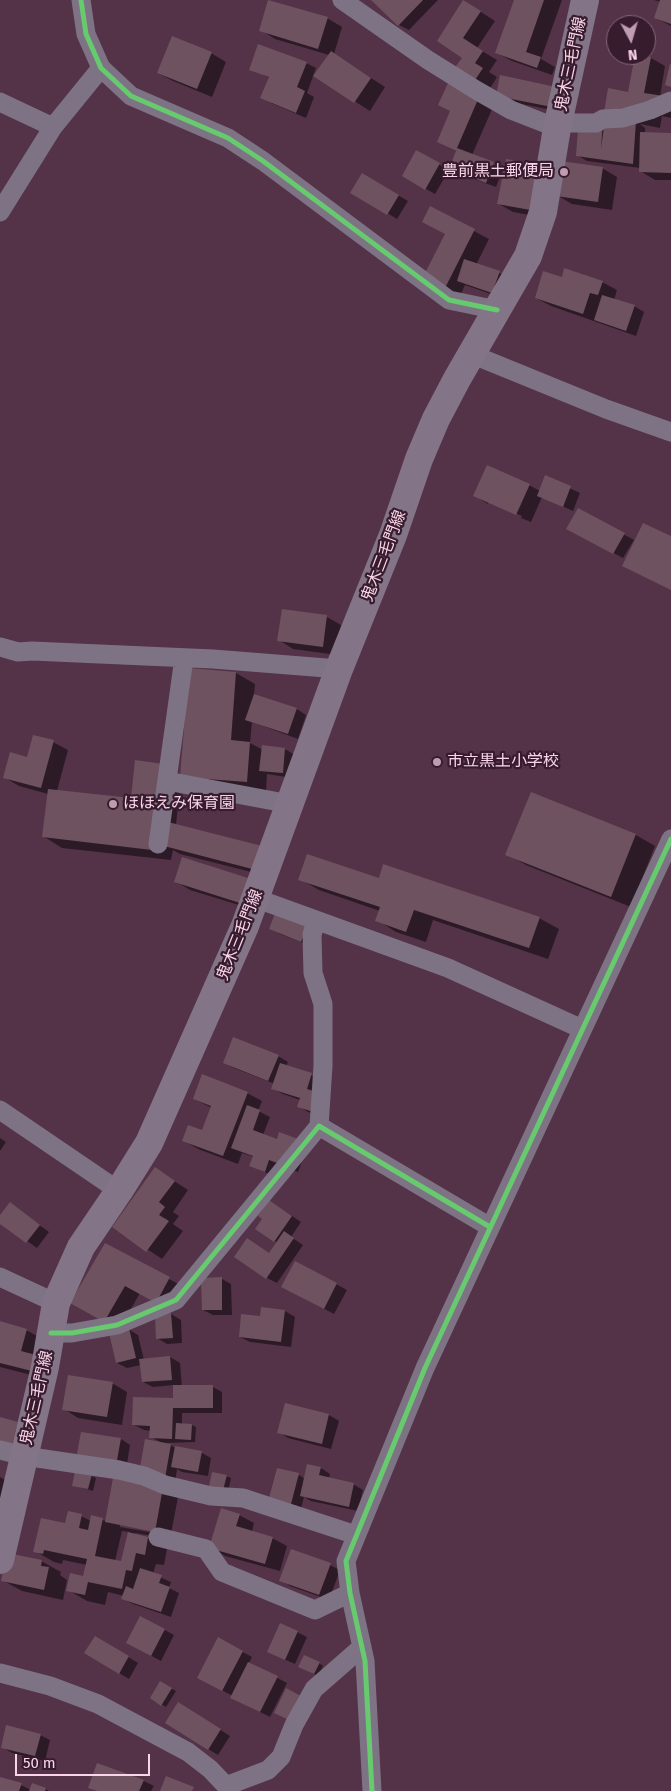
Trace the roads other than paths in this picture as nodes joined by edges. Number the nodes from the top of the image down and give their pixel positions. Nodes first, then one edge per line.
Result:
1 (81, 0) edge
2 (342, 0) edge
3 (585, 0) edge
4 (101, 68) junction
5 (671, 100) edge
6 (0, 102) edge
7 (53, 126) junction
8 (558, 126) junction
9 (0, 212) edge
10 (497, 310) junction
11 (471, 354) junction
12 (671, 432) edge
13 (0, 647) edge
14 (184, 658) junction
15 (339, 669) junction
16 (167, 782) junction
17 (290, 804) junction
18 (671, 839) edge
19 (158, 844) dead end
20 (255, 898) junction
21 (316, 920) junction
22 (582, 1029) junction
23 (0, 1110) edge
24 (319, 1126) junction
25 (119, 1192) junction
26 (490, 1227) junction
27 (0, 1277) edge
28 (56, 1303) junction
29 (51, 1333) junction
30 (12, 1453) edge
31 (356, 1534) junction
32 (158, 1537) dead end
33 (0, 1560) edge
34 (350, 1593) junction
35 (362, 1647) junction
36 (0, 1672) edge
37 (228, 1789) edge
38 (372, 1791) edge

1 - 4 street
2 - 8 street
3 - 8 main road, 鬼木三毛門線
4 - 7 street
4 - 10 street
5 - 8 street
6 - 7 street
7 - 9 street
8 - 10 main road, 鬼木三毛門線
10 - 11 main road, 鬼木三毛門線
11 - 12 street
11 - 15 main road, 鬼木三毛門線
13 - 14 street
14 - 15 street
14 - 16 street
15 - 17 main road, 鬼木三毛門線
16 - 17 street
16 - 19 street
17 - 20 main road, 鬼木三毛門線
18 - 22 street
20 - 21 street
20 - 25 main road, 鬼木三毛門線
21 - 22 street
21 - 24 street
22 - 26 street
23 - 25 street
24 - 26 street
24 - 29 street
25 - 28 main road, 鬼木三毛門線
26 - 31 street
27 - 28 street
28 - 29 main road, 鬼木三毛門線
29 - 30 main road, 鬼木三毛門線
30 - 31 street
30 - 33 main road, 鬼木三毛門線
31 - 34 street
32 - 34 street
34 - 35 street
35 - 37 street
35 - 38 street
36 - 37 street

